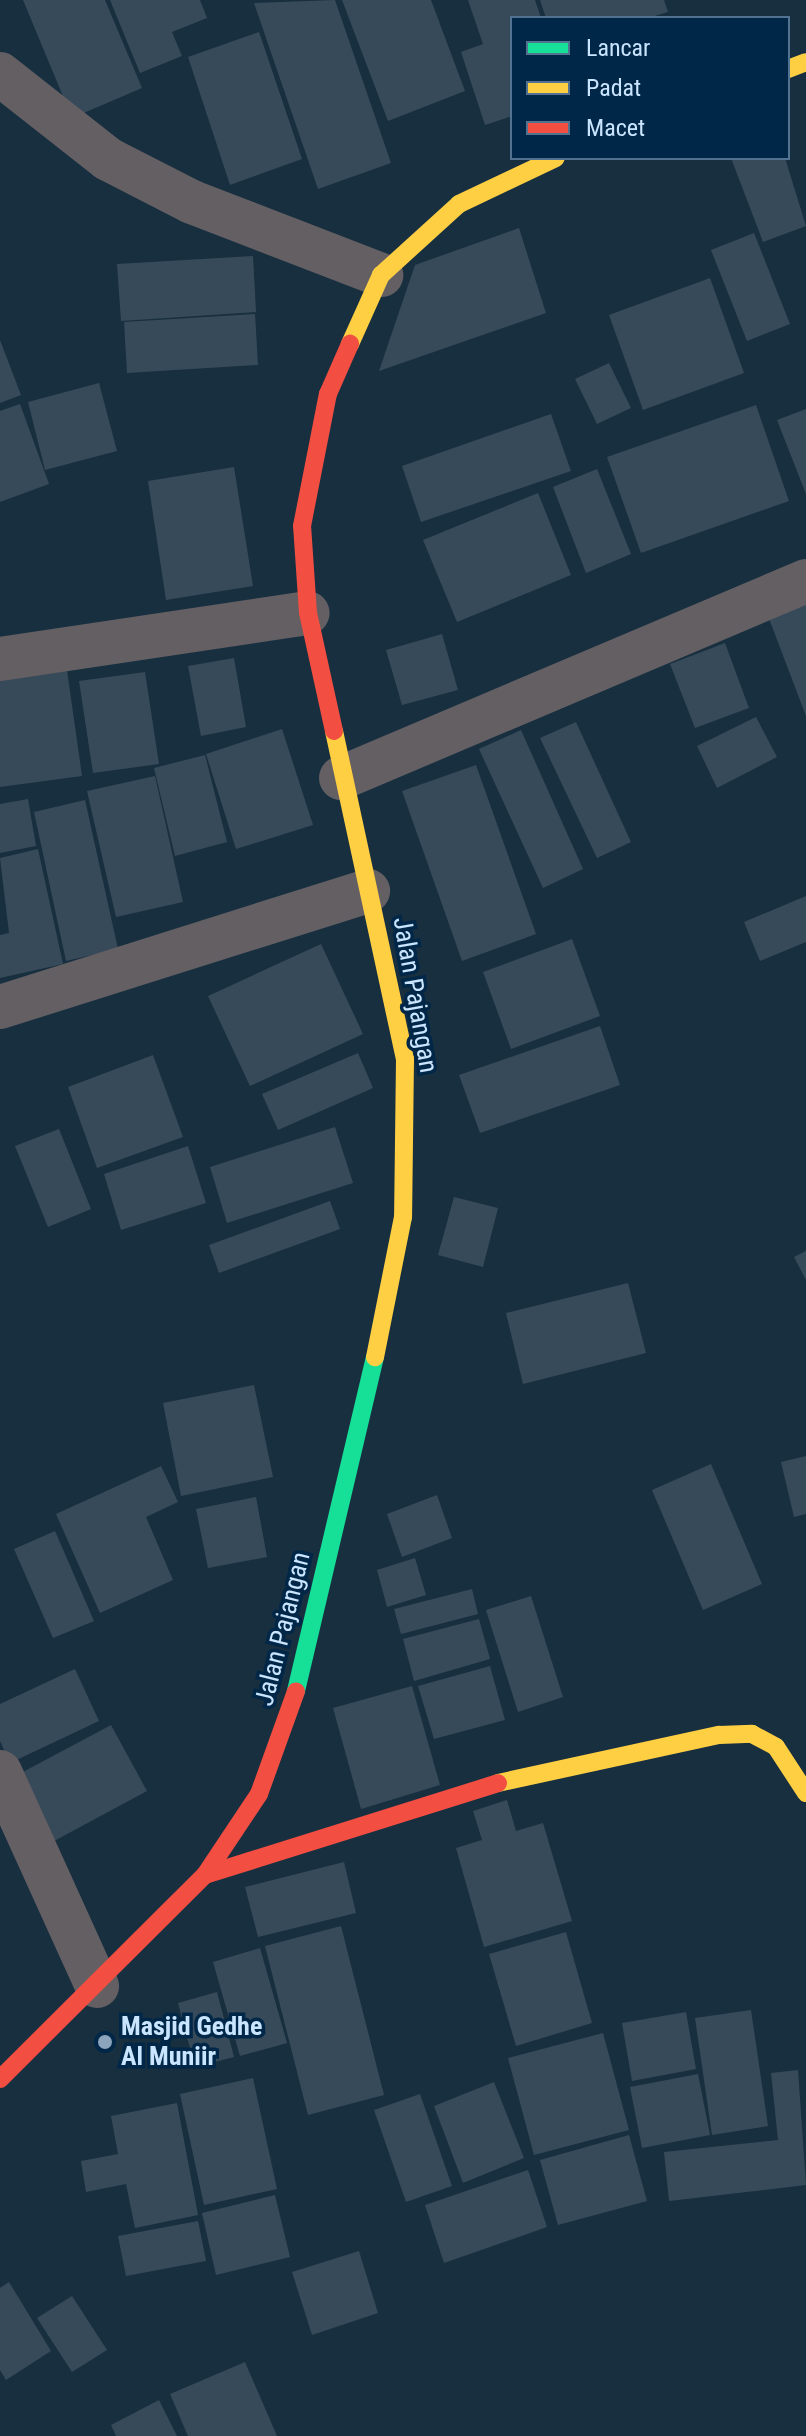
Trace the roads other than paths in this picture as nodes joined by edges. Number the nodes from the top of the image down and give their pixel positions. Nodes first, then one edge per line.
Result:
1 (0, 74) edge
2 (552, 160) edge
3 (381, 275) junction
4 (806, 581) edge
5 (308, 613) junction
6 (0, 659) edge
7 (341, 778) junction
8 (368, 891) junction
9 (0, 1007) edge
10 (0, 1772) edge
11 (806, 1793) edge
12 (205, 1875) junction
13 (97, 1986) junction
14 (0, 2079) edge

1 - 3 street
2 - 3 main road, Jalan Pajangan
3 - 5 main road, Jalan Pajangan
4 - 7 street
5 - 6 street
5 - 7 main road, Jalan Pajangan
7 - 8 main road, Jalan Pajangan
8 - 9 street
8 - 12 main road, Jalan Pajangan
10 - 13 street
11 - 12 main road
12 - 13 main road, Jalan Pajangan
13 - 14 main road, Jalan Pajangan

